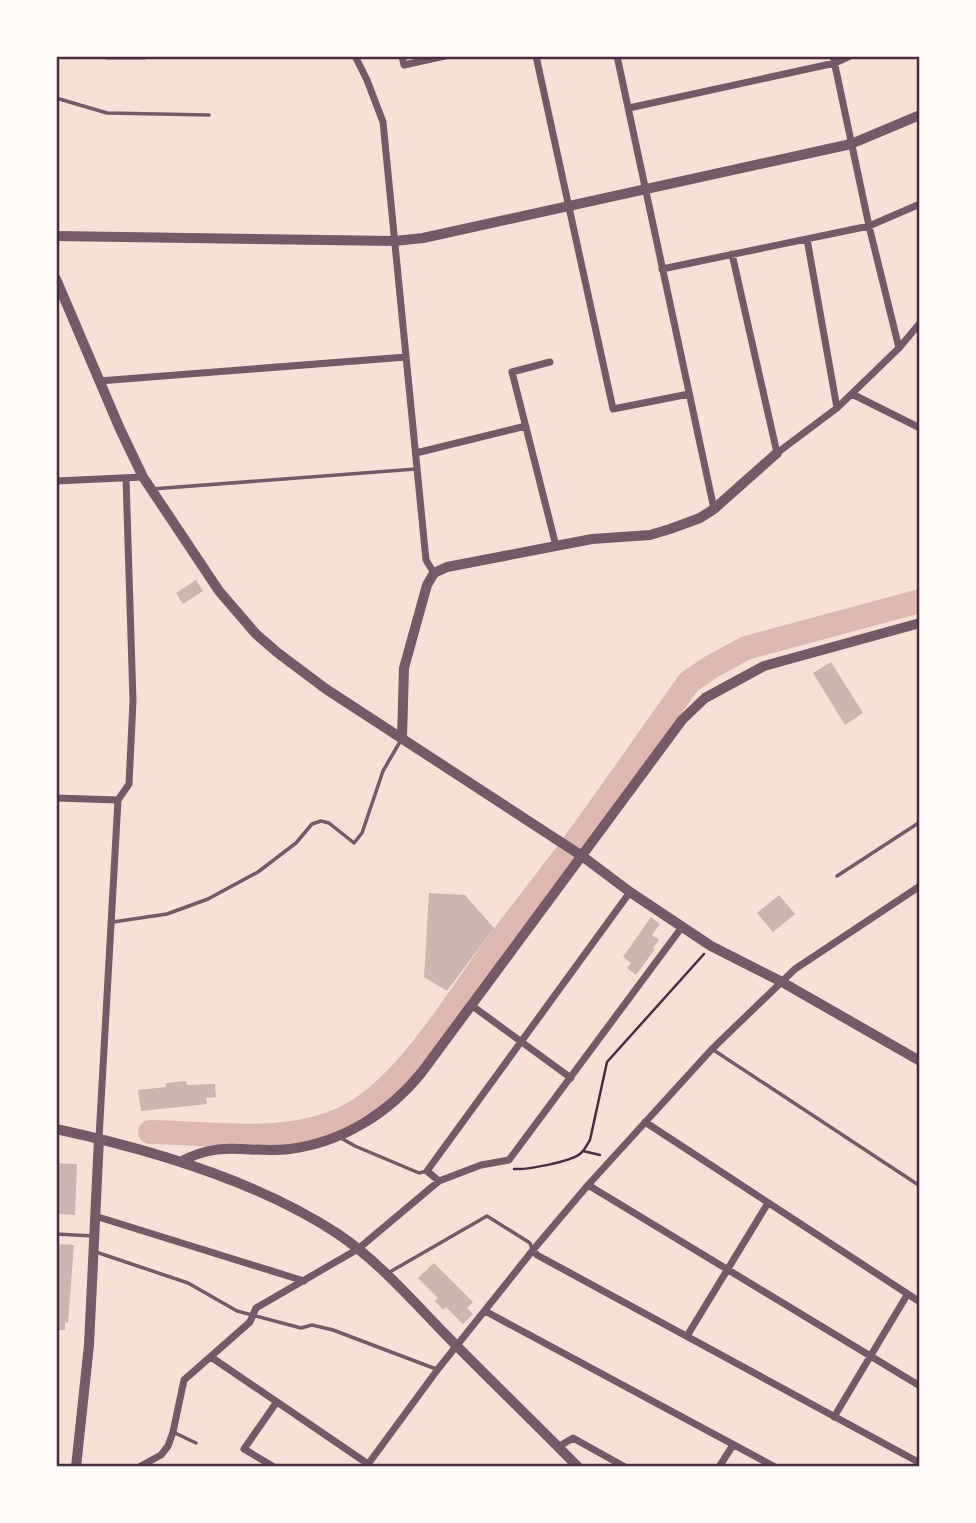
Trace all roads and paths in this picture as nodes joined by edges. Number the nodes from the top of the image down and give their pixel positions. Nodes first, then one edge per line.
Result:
1 (107, 56) edge
2 (141, 56) edge
3 (355, 56) edge
4 (401, 56) edge
5 (445, 56) edge
6 (537, 56) edge
7 (617, 56) edge
8 (850, 56) edge
9 (834, 59) edge
10 (56, 98) edge
11 (629, 108) junction
12 (209, 115) dead end
13 (920, 115) edge
14 (851, 144) junction
15 (645, 190) junction
16 (920, 204) edge
17 (568, 207) junction
18 (869, 226) junction
19 (56, 236) edge
20 (807, 239) junction
21 (396, 241) junction
22 (732, 254) junction
23 (662, 269) junction
24 (56, 279) edge
25 (920, 323) edge
26 (899, 348) junction
27 (405, 357) junction
28 (550, 362) dead end
29 (99, 382) junction
30 (690, 394) junction
31 (852, 394) junction
32 (837, 408) junction
33 (526, 426) junction
34 (920, 428) edge
35 (416, 453) junction
36 (777, 453) junction
37 (418, 469) junction
38 (143, 477) junction
39 (126, 478) junction
40 (56, 481) edge
41 (152, 489) junction
42 (714, 509) junction
43 (556, 546) junction
44 (434, 573) junction
45 (920, 622) edge
46 (402, 738) junction
47 (56, 798) edge
48 (118, 800) junction
49 (920, 822) edge
50 (578, 854) junction
51 (837, 876) dead end
52 (920, 886) edge
53 (630, 892) junction
54 (112, 922) junction
55 (682, 927) junction
56 (711, 946) junction
57 (782, 982) junction
58 (471, 1005) junction
59 (522, 1042) junction
60 (712, 1049) junction
61 (920, 1061) edge
62 (571, 1078) junction
63 (645, 1122) junction
64 (56, 1129) edge
65 (338, 1137) junction
66 (99, 1138) junction
67 (583, 1151) junction
68 (614, 1157) junction
69 (509, 1160) junction
70 (180, 1162) junction
71 (427, 1171) junction
72 (439, 1181) junction
73 (588, 1185) junction
74 (920, 1186) edge
75 (768, 1203) junction
76 (95, 1216) junction
77 (56, 1234) edge
78 (95, 1236) junction
79 (358, 1249) junction
80 (533, 1251) junction
81 (94, 1252) junction
82 (726, 1269) junction
83 (386, 1274) junction
84 (304, 1281) junction
85 (907, 1295) junction
86 (920, 1302) edge
87 (485, 1311) junction
88 (252, 1315) junction
89 (687, 1336) junction
90 (456, 1346) junction
91 (870, 1356) junction
92 (211, 1357) junction
93 (438, 1369) junction
94 (920, 1387) edge
95 (276, 1403) junction
96 (834, 1417) junction
97 (173, 1432) junction
98 (196, 1443) dead end
99 (733, 1445) junction
100 (558, 1447) junction
101 (920, 1463) edge
102 (367, 1466) edge
103 (76, 1467) edge
104 (139, 1467) edge
105 (274, 1467) edge
106 (578, 1467) edge
107 (625, 1467) edge
108 (719, 1467) edge
109 (775, 1467) edge

1 - 2 street
3 - 21 street
4 - 5 street
6 - 17 street
7 - 11 street
8 - 9 street
9 - 11 street
9 - 14 street
10 - 12 lane
11 - 15 street
13 - 14 street
14 - 15 street
14 - 18 street
15 - 17 street
15 - 23 street
16 - 18 street
17 - 21 street
17 - 30 street
18 - 20 street
18 - 26 street
19 - 21 street
20 - 22 street
20 - 32 street
21 - 27 street
22 - 23 street
22 - 36 street
23 - 30 street
24 - 29 street
25 - 26 street
26 - 31 street
27 - 29 street
27 - 35 street
28 - 33 street
29 - 38 street
30 - 42 street
31 - 32 street
31 - 34 street
32 - 36 street
33 - 35 street
33 - 43 street
35 - 37 street
36 - 42 street
37 - 41 lane
37 - 44 street
38 - 39 street
38 - 41 street
39 - 40 street
39 - 48 street
41 - 46 street
42 - 43 street
43 - 44 street
44 - 46 street
45 - 50 street
46 - 50 street
46 - 54 lane
47 - 48 street
48 - 54 street
49 - 51 lane
50 - 53 street
50 - 58 street
52 - 57 street
53 - 55 street
53 - 59 street
54 - 66 street
55 - 56 street
55 - 62 street
56 - 57 street
56 - 67 path
57 - 60 street
57 - 61 street
58 - 59 street
58 - 65 street
59 - 62 street
59 - 71 street
60 - 63 street
60 - 74 lane
62 - 69 street
63 - 68 street
63 - 75 street
64 - 66 street
65 - 70 street
65 - 71 lane
66 - 70 street
66 - 76 street
67 - 68 path
67 - 69 path
68 - 73 street
69 - 72 street
70 - 79 street
71 - 72 street
72 - 79 street
73 - 80 street
73 - 82 street
75 - 82 street
75 - 85 street
76 - 78 street
76 - 84 street
77 - 78 lane
78 - 81 street
79 - 83 street
79 - 84 street
80 - 83 lane
80 - 87 street
80 - 89 street
81 - 88 lane
81 - 103 street
82 - 89 street
82 - 91 street
83 - 90 street
84 - 88 street
85 - 86 street
85 - 91 street
87 - 90 street
87 - 99 street
88 - 92 street
88 - 93 lane
89 - 96 street
90 - 93 street
90 - 100 street
91 - 94 street
91 - 96 street
92 - 95 street
92 - 97 street
93 - 102 street
95 - 102 street
95 - 105 street
96 - 101 street
97 - 98 lane
97 - 104 street
99 - 108 street
99 - 109 street
100 - 106 street
100 - 107 street

